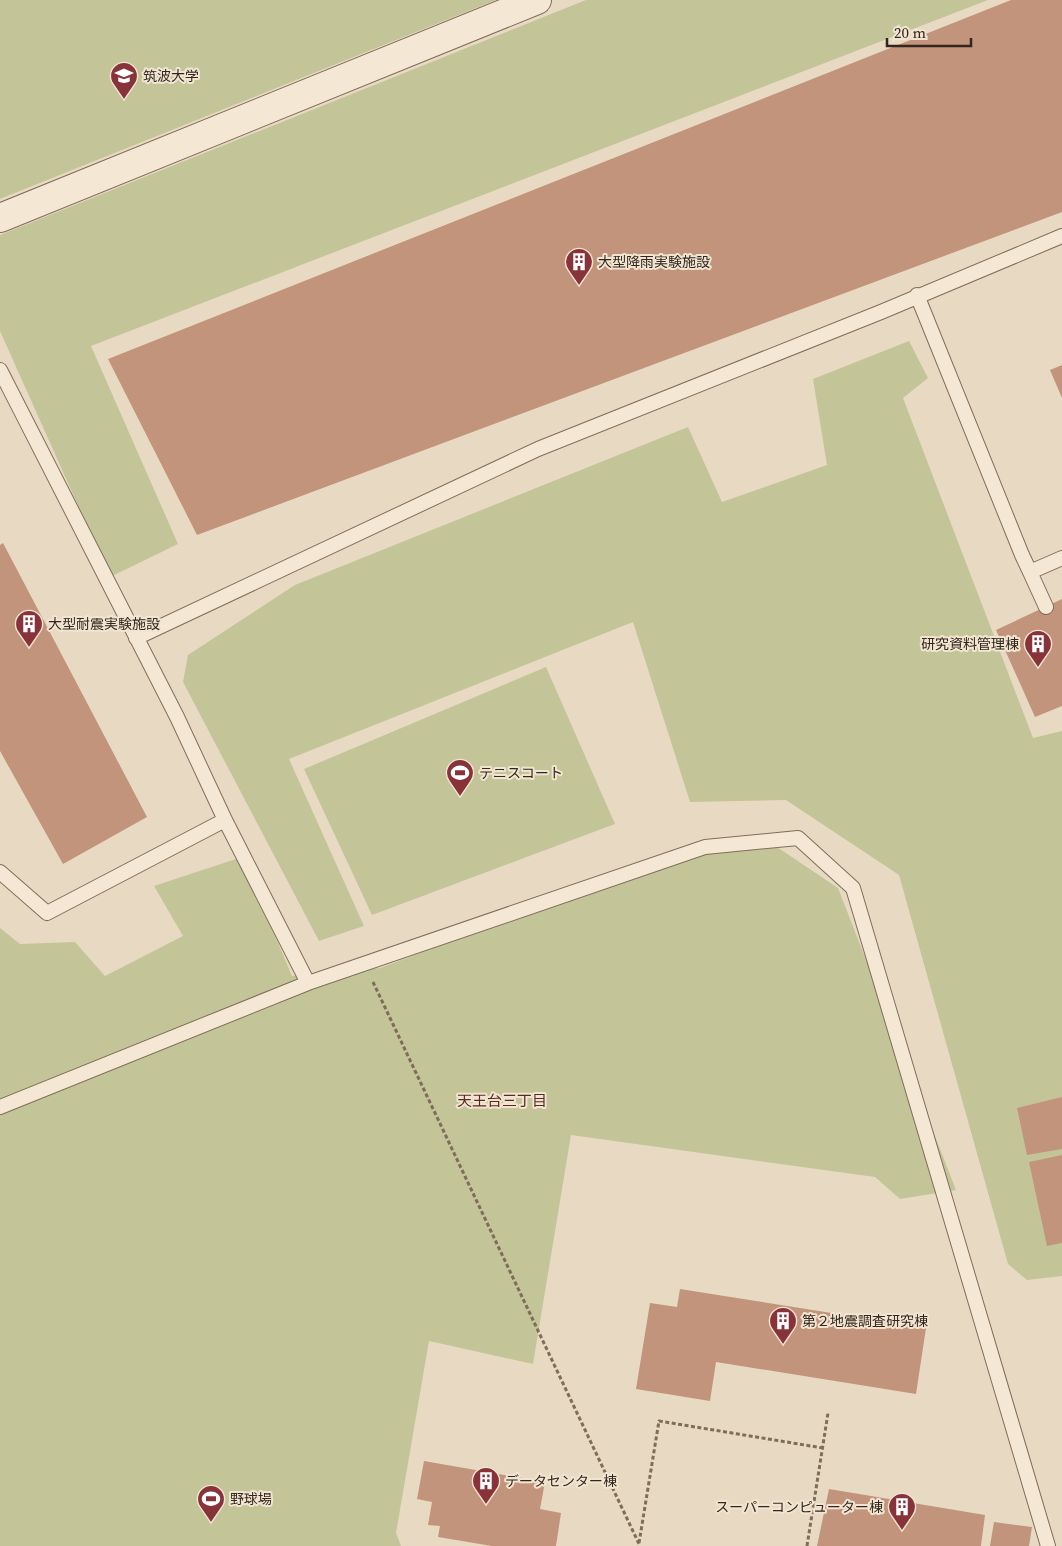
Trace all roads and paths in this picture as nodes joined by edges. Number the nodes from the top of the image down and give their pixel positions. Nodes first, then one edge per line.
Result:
1 (538, 0) edge
2 (0, 218) edge
3 (1062, 236) edge
4 (917, 296) junction
5 (0, 370) edge
6 (1062, 558) edge
7 (1030, 572) junction
8 (1046, 606) dead end
9 (136, 638) junction
10 (225, 820) junction
11 (0, 872) edge
12 (365, 964) junction
13 (308, 984) junction
14 (0, 1107) edge
15 (828, 1413) dead end
16 (823, 1448) junction
17 (640, 1545) edge
18 (807, 1546) edge
19 (1048, 1546) edge

1 - 2 street
3 - 4 lane
4 - 7 lane
4 - 9 lane
5 - 9 lane
6 - 7 lane
7 - 8 lane
9 - 10 lane
10 - 11 lane
10 - 13 lane
12 - 13 lane
12 - 17 path
12 - 19 lane
13 - 14 lane
15 - 16 path
16 - 17 path
16 - 18 path

